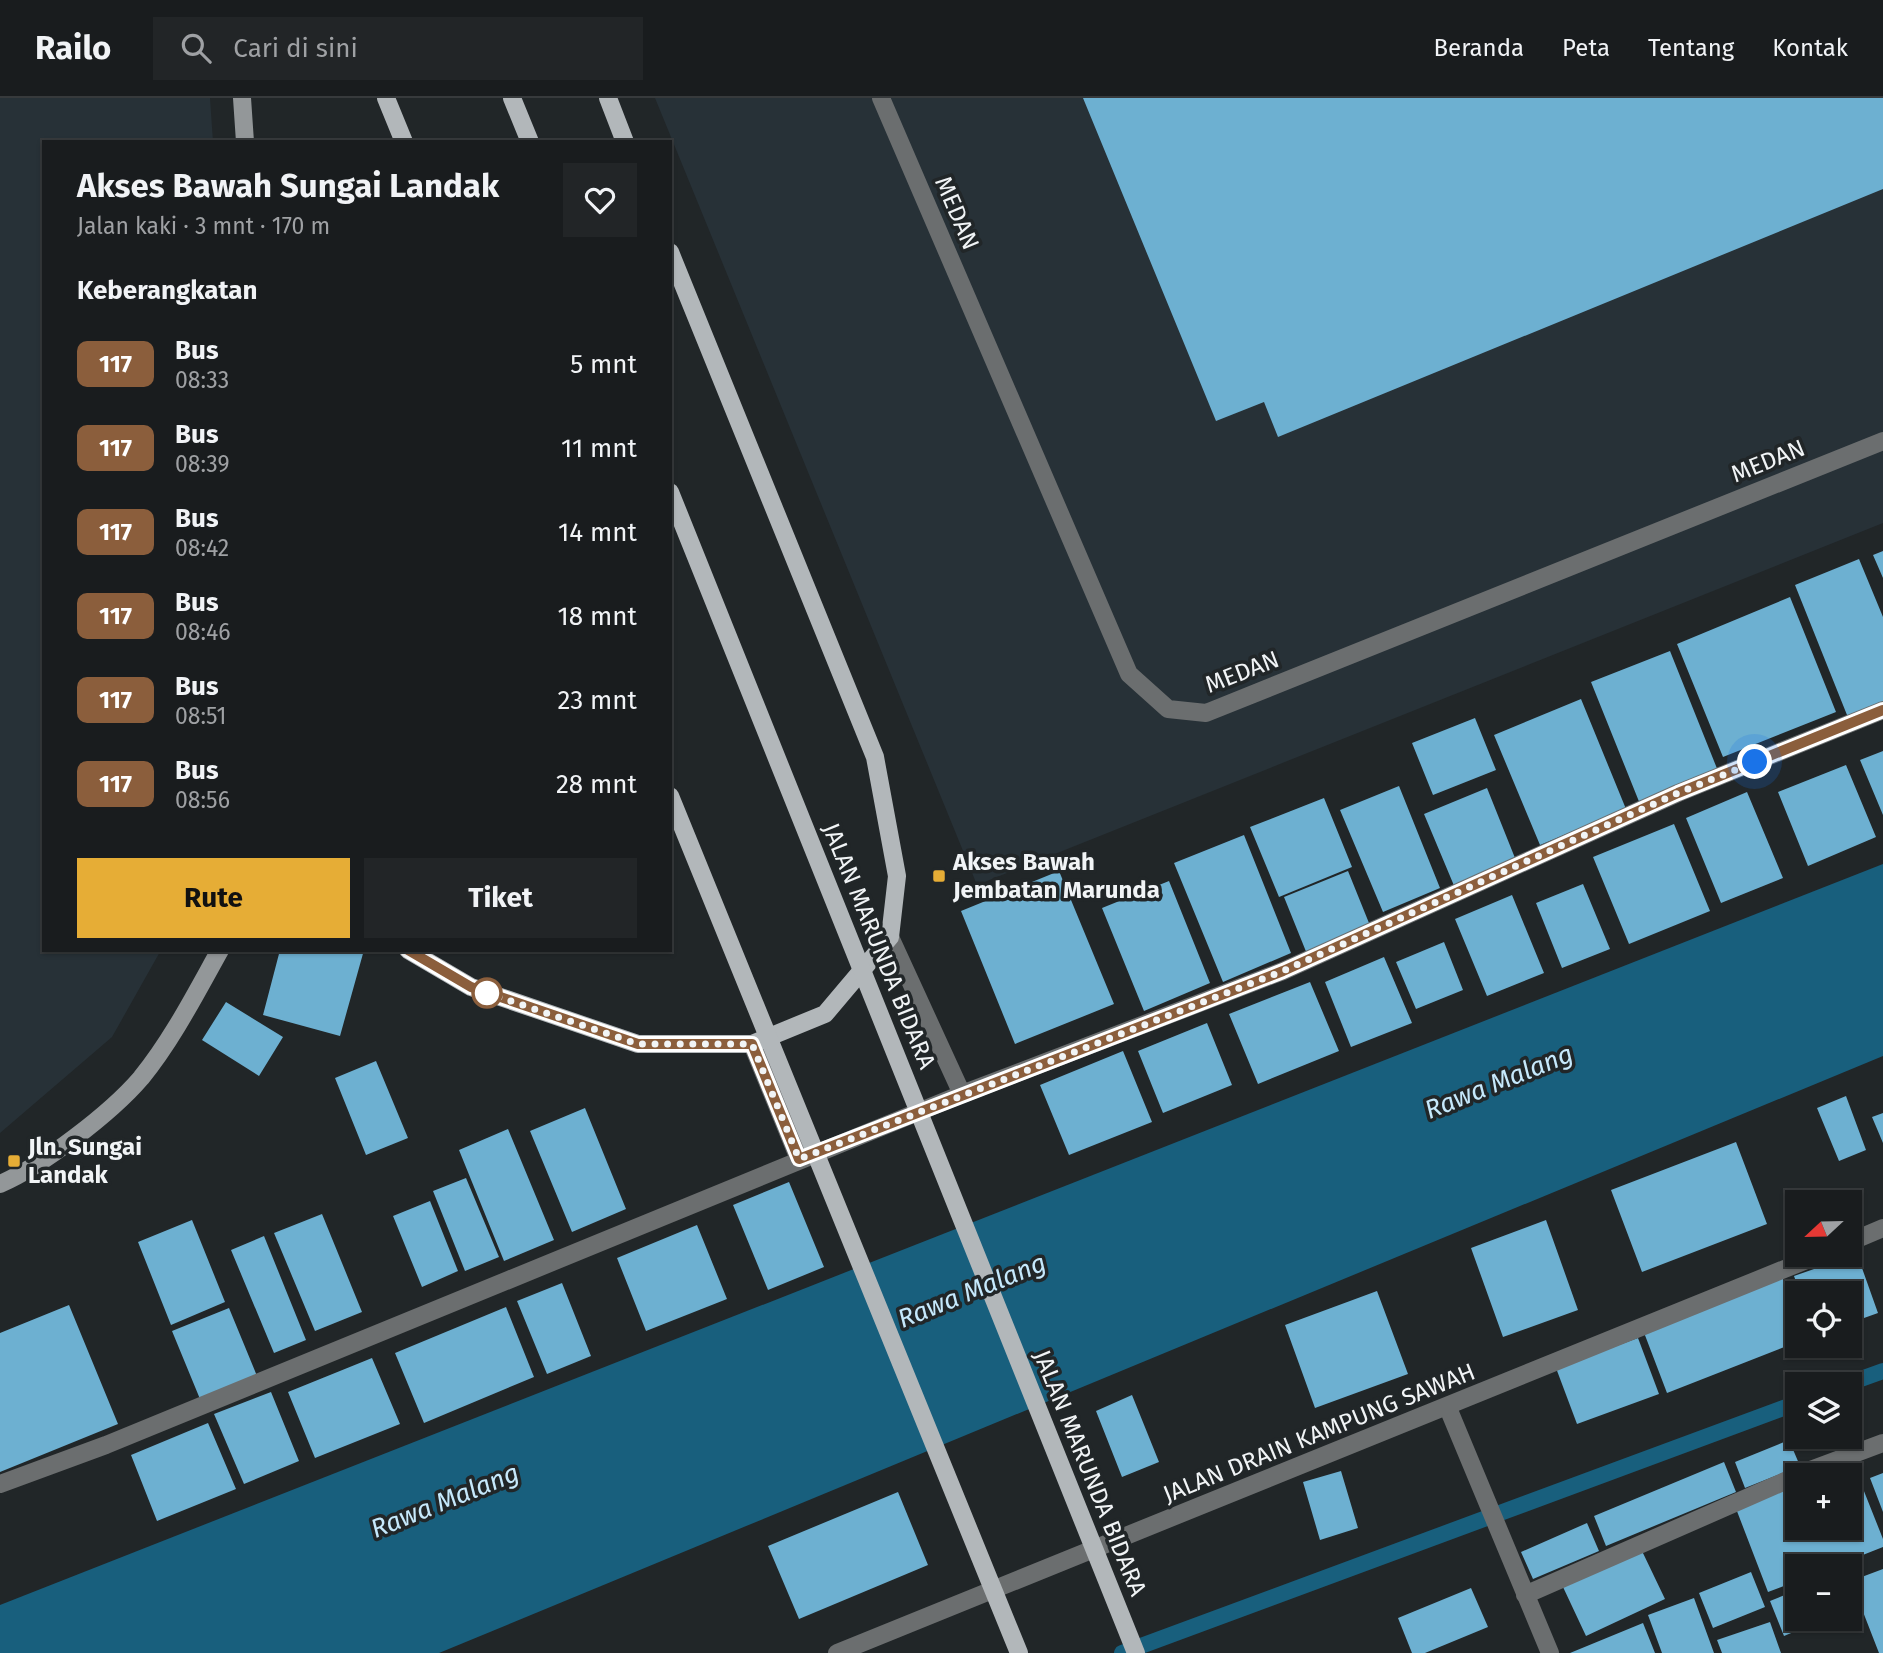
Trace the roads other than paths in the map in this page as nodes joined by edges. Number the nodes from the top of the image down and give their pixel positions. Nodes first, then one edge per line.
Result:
1 (242, 98) edge
2 (386, 98) edge
3 (512, 98) edge
4 (608, 98) edge
5 (881, 98) edge
6 (245, 140) edge
7 (403, 140) edge
8 (529, 140) edge
9 (624, 140) edge
10 (672, 257) edge
11 (1883, 441) edge
12 (672, 497) edge
13 (1883, 710) edge
14 (672, 801) edge
15 (890, 937) junction
16 (219, 952) edge
17 (411, 952) edge
18 (752, 1044) junction
19 (962, 1094) junction
20 (799, 1159) junction
21 (0, 1184) edge
22 (1883, 1228) edge
23 (1862, 1237) edge
24 (1790, 1267) edge
25 (1448, 1408) junction
26 (1883, 1443) edge
27 (0, 1484) edge
28 (1525, 1595) junction
29 (837, 1653) edge
30 (1019, 1653) edge
31 (1136, 1653) edge
32 (1550, 1653) edge

1 - 6 street
2 - 7 main road
3 - 8 main road
4 - 9 main road
5 - 11 street, MEDAN
10 - 15 main road
12 - 31 main road, JALAN MARUNDA BIDARA, bridge
13 - 19 street
14 - 30 main road, bridge
15 - 18 main road
15 - 19 street
16 - 21 street
17 - 18 main road
18 - 20 street
19 - 20 street
20 - 27 street
22 - 23 street
24 - 25 street, JALAN DRAIN KAMPUNG SAWAH
25 - 28 street
25 - 29 street, JALAN DRAIN KAMPUNG SAWAH
26 - 28 street
28 - 32 street

